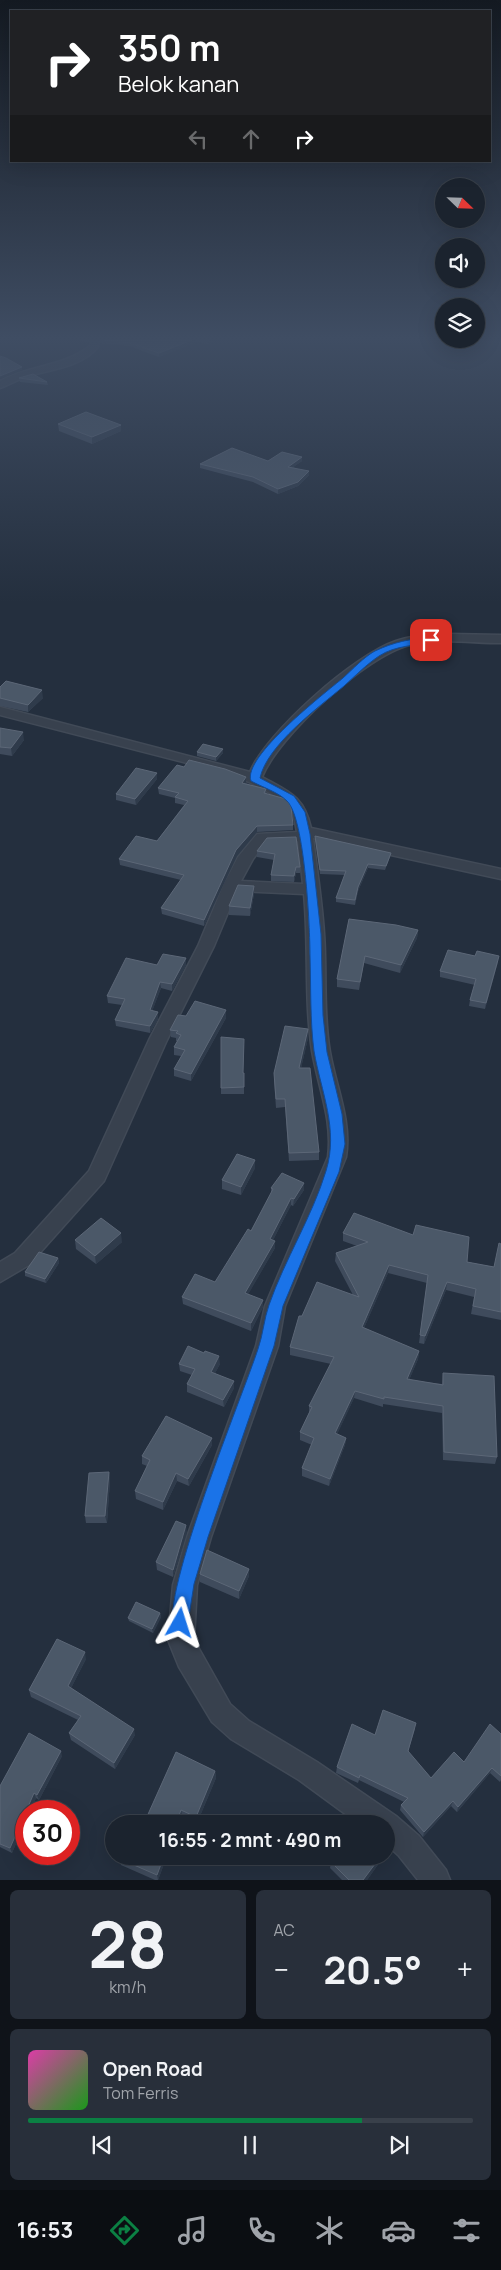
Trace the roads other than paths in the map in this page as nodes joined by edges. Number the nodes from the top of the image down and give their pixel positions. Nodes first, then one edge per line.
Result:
1 (501, 639) edge
2 (0, 711) edge
3 (254, 779) junction
4 (305, 834) junction
5 (501, 874) edge
6 (231, 886) junction
7 (309, 890) junction
8 (0, 1272) edge
9 (370, 1815) edge
10 (395, 1834) edge
11 (436, 1880) edge

1 - 3 street
2 - 3 street
3 - 4 street
4 - 5 street
4 - 6 street
4 - 7 street
6 - 7 street
6 - 8 street
7 - 9 street
10 - 11 street

